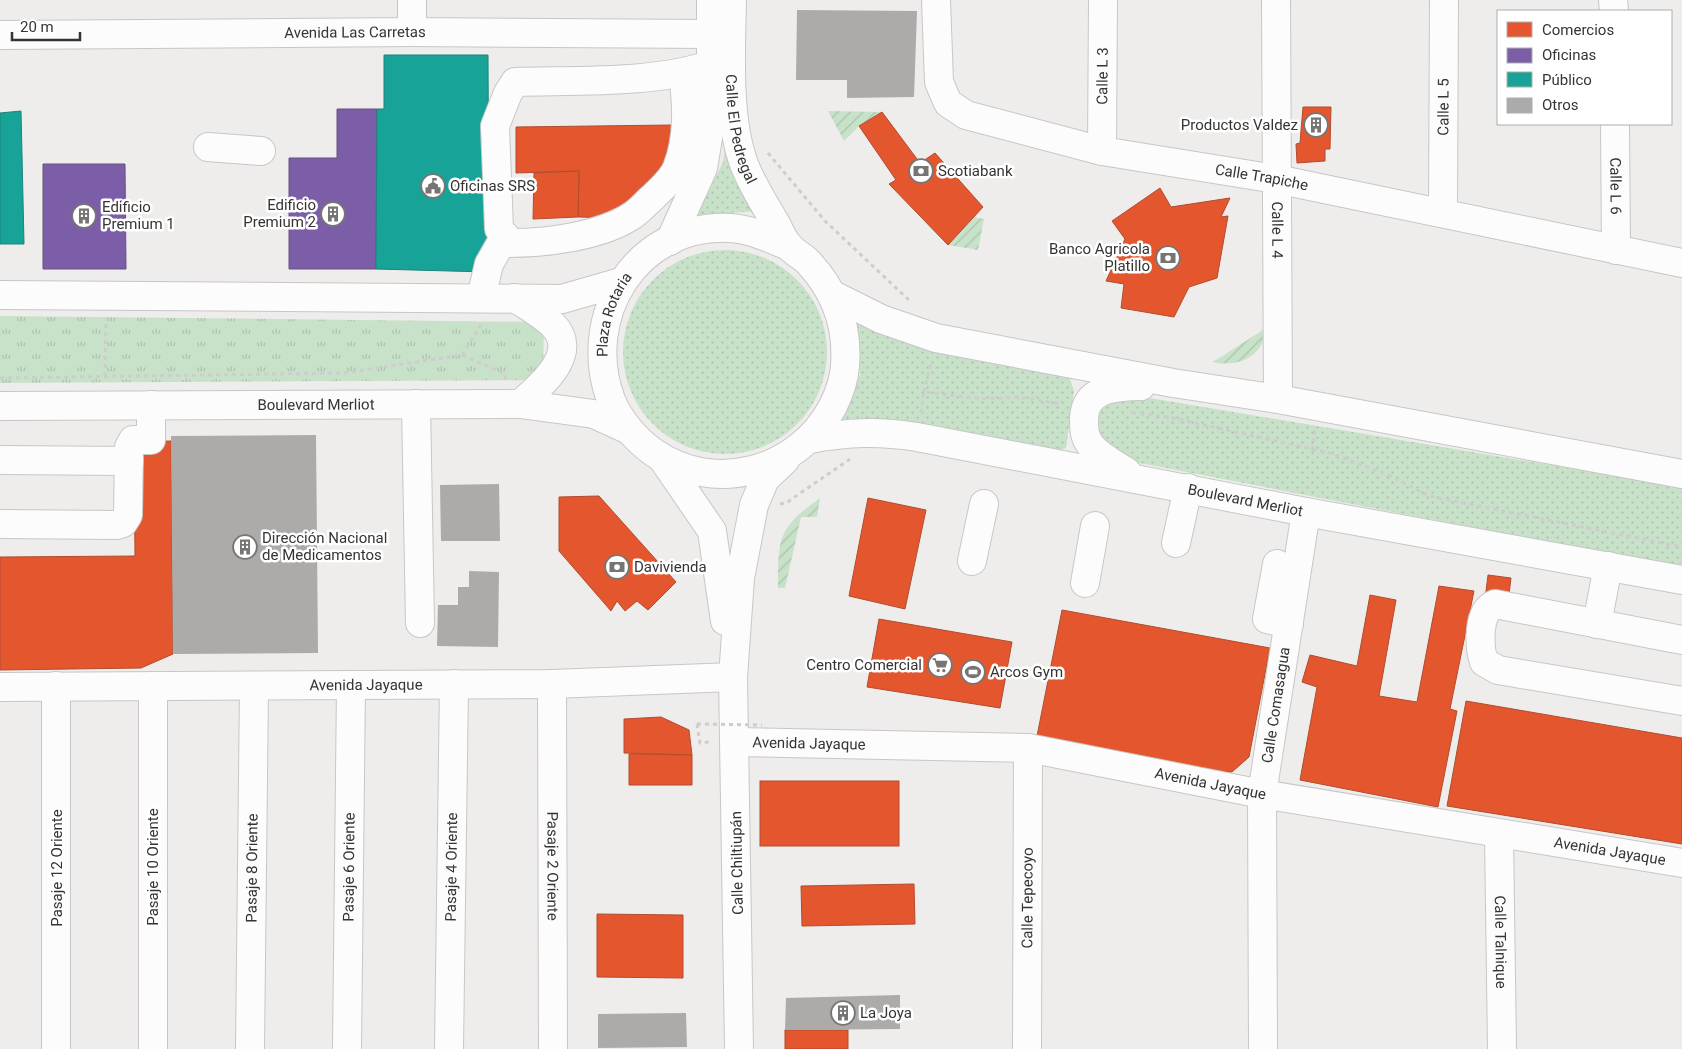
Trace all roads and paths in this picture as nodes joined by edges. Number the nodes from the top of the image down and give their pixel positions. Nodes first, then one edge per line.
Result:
1 (412, 0) edge
2 (711, 0) edge
3 (732, 0) edge
4 (936, 0) edge
5 (1103, 0) edge
6 (1276, 0) edge
7 (1444, 0) edge
8 (412, 32) junction
9 (711, 34) junction
10 (0, 35) edge
11 (712, 64) junction
12 (683, 73) junction
13 (1615, 125) edge
14 (208, 147) dead end
15 (261, 151) dead end
16 (1102, 151) junction
17 (744, 164) junction
18 (1276, 179) junction
19 (1444, 212) junction
20 (506, 236) junction
21 (670, 241) junction
22 (788, 246) junction
23 (1616, 250) junction
24 (1682, 262) edge
25 (622, 282) junction
26 (0, 295) edge
27 (833, 295) junction
28 (497, 298) junction
29 (917, 304) dead end
30 (106, 320) dead end
31 (936, 338) junction
32 (462, 354) dead end
33 (105, 376) dead end
34 (1172, 383) junction
35 (924, 392) dead end
36 (1278, 400) junction
37 (416, 404) junction
38 (520, 404) junction
39 (151, 405) junction
40 (0, 406) edge
41 (1316, 422) dead end
42 (629, 430) junction
43 (810, 439) junction
44 (1312, 450) dead end
45 (789, 455) junction
46 (662, 458) junction
47 (0, 460) edge
48 (128, 462) junction
49 (1682, 474) edge
50 (1134, 478) junction
51 (1188, 488) junction
52 (984, 504) dead end
53 (1306, 512) junction
54 (0, 524) edge
55 (1095, 526) dead end
56 (1176, 543) dead end
57 (972, 561) dead end
58 (1277, 564) dead end
59 (1608, 566) junction
60 (1682, 580) edge
61 (1085, 583) dead end
62 (420, 624) dead end
63 (1289, 624) junction
64 (1597, 624) junction
65 (1682, 640) edge
66 (733, 677) junction
67 (454, 684) junction
68 (552, 684) junction
69 (351, 685) junction
70 (0, 686) edge
71 (56, 686) junction
72 (153, 686) junction
73 (254, 686) junction
74 (1682, 701) edge
75 (697, 724) dead end
76 (762, 725) dead end
77 (735, 742) junction
78 (1028, 748) junction
79 (1262, 794) junction
80 (1499, 834) junction
81 (1682, 863) edge
82 (56, 1049) edge
83 (153, 1049) edge
84 (250, 1049) edge
85 (347, 1049) edge
86 (449, 1049) edge
87 (553, 1049) edge
88 (739, 1049) edge
89 (1027, 1049) edge
90 (1263, 1049) edge
91 (1502, 1049) edge

1 - 8 street
2 - 9 street, Calle El Pedregal
3 - 17 street, Calle El Pedregal
4 - 16 street, Calle Trapiche
5 - 16 street, Calle L 3
6 - 18 street, Calle L 4
7 - 19 street, Calle L 5
8 - 9 street, Avenida Las Carretas
8 - 10 street, Avenida Las Carretas
9 - 11 street, Calle El Pedregal
11 - 12 street
11 - 21 street, Calle El Pedregal
12 - 20 street
12 - 20 street
13 - 23 street, Calle L 6
14 - 15 street
16 - 18 street, Calle Trapiche
17 - 22 street, Calle El Pedregal
17 - 29 path
18 - 19 street, Calle Trapiche
18 - 36 street, Calle L 4
19 - 23 street, Calle Trapiche
20 - 28 street
21 - 22 street, Plaza Rotaria
21 - 25 street, Plaza Rotaria
22 - 27 street, Plaza Rotaria
23 - 24 street, Calle Trapiche
25 - 28 street
25 - 42 street, Plaza Rotaria
26 - 28 street
27 - 31 street
27 - 43 street, Plaza Rotaria
28 - 32 path
28 - 38 street
30 - 33 path
31 - 34 street
31 - 35 path
34 - 36 street
34 - 50 street
36 - 49 street
37 - 38 street, Boulevard Merliot
37 - 39 street, Boulevard Merliot
37 - 62 street
38 - 42 street, Boulevard Merliot
39 - 40 street, Boulevard Merliot
39 - 48 street
41 - 44 path
42 - 46 street, Plaza Rotaria
43 - 45 street, Plaza Rotaria
43 - 50 street, Boulevard Merliot
45 - 46 street, Plaza Rotaria
45 - 66 street, Calle Chiltiupán
46 - 66 street, Calle Chiltiupán
47 - 48 street
48 - 54 street
50 - 51 street, Boulevard Merliot
51 - 53 street, Boulevard Merliot
51 - 56 street
52 - 57 street
53 - 59 street, Boulevard Merliot
53 - 63 street, Calle Comasagua
55 - 61 street
58 - 63 street
59 - 60 street, Boulevard Merliot
59 - 64 street
63 - 79 street, Calle Comasagua
64 - 65 street
64 - 74 street
66 - 68 street, Avenida Jayaque
66 - 77 street, Calle Chiltiupán
67 - 68 street, Avenida Jayaque
67 - 69 street, Avenida Jayaque
67 - 86 street, Pasaje 4 Oriente
68 - 87 street, Pasaje 2 Oriente
69 - 73 street, Avenida Jayaque
69 - 85 street, Pasaje 6 Oriente
70 - 71 street, Avenida Jayaque
71 - 72 street, Avenida Jayaque
71 - 82 street, Pasaje 12 Oriente
72 - 73 street, Avenida Jayaque
72 - 83 street, Pasaje 10 Oriente
73 - 84 street, Pasaje 8 Oriente
75 - 76 path, bridge
77 - 78 street, Avenida Jayaque
77 - 88 street, Calle Chiltiupán
78 - 79 street, Avenida Jayaque
78 - 89 street, Calle Tepecoyo
79 - 80 street, Avenida Jayaque
79 - 90 street, Calle Comasagua
80 - 81 street, Avenida Jayaque
80 - 91 street, Calle Talnique

